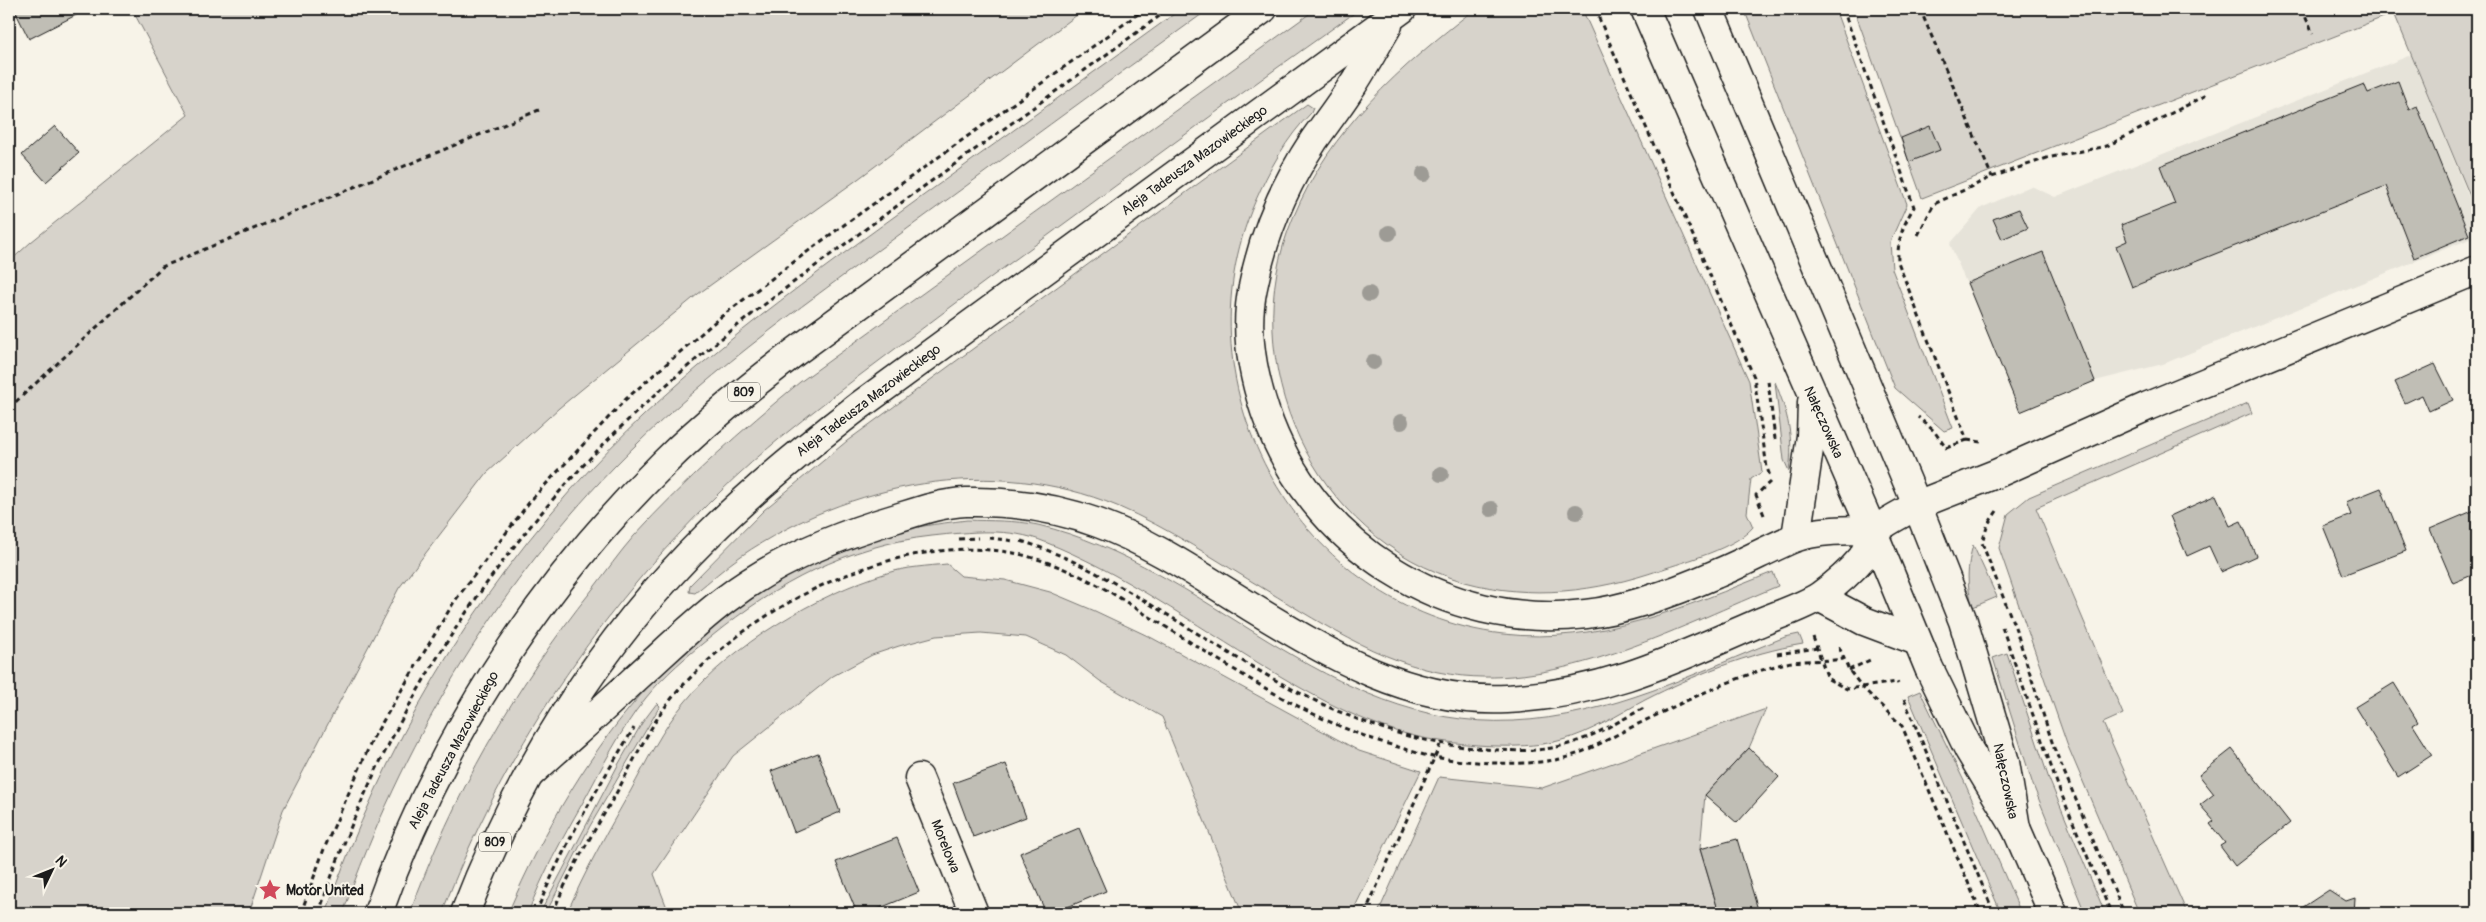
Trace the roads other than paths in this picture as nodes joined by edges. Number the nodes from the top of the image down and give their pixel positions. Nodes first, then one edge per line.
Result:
1 (1263, 9) edge
2 (1645, 9) edge
3 (1709, 9) edge
4 (1398, 12) edge
5 (2477, 270) edge
6 (1812, 398) junction
7 (1917, 505) junction
8 (1873, 532) junction
9 (1796, 537) junction
10 (1819, 598) junction
11 (1917, 641) junction
12 (530, 773) junction
13 (919, 778) dead end
14 (2016, 828) junction
15 (378, 913) edge
16 (464, 913) edge
17 (974, 913) edge
18 (2053, 913) edge

1 - 15 main road, Aleja Tadeusza Mazowieckiego / 809
2 - 6 main road, Nałęczowska
3 - 7 main road, Nałęczowska
4 - 9 main road
4 - 12 main road, Aleja Tadeusza Mazowieckiego / 809
5 - 7 main road
6 - 8 main road, Nałęczowska
6 - 9 main road
7 - 8 main road
7 - 14 main road, Nałęczowska
8 - 9 main road
8 - 10 main road
8 - 11 main road, Nałęczowska
10 - 11 main road
10 - 12 main road
11 - 14 main road, Nałęczowska
12 - 16 main road, Aleja Tadeusza Mazowieckiego / 809
13 - 17 main road, Morelowa
14 - 18 main road, Nałęczowska

